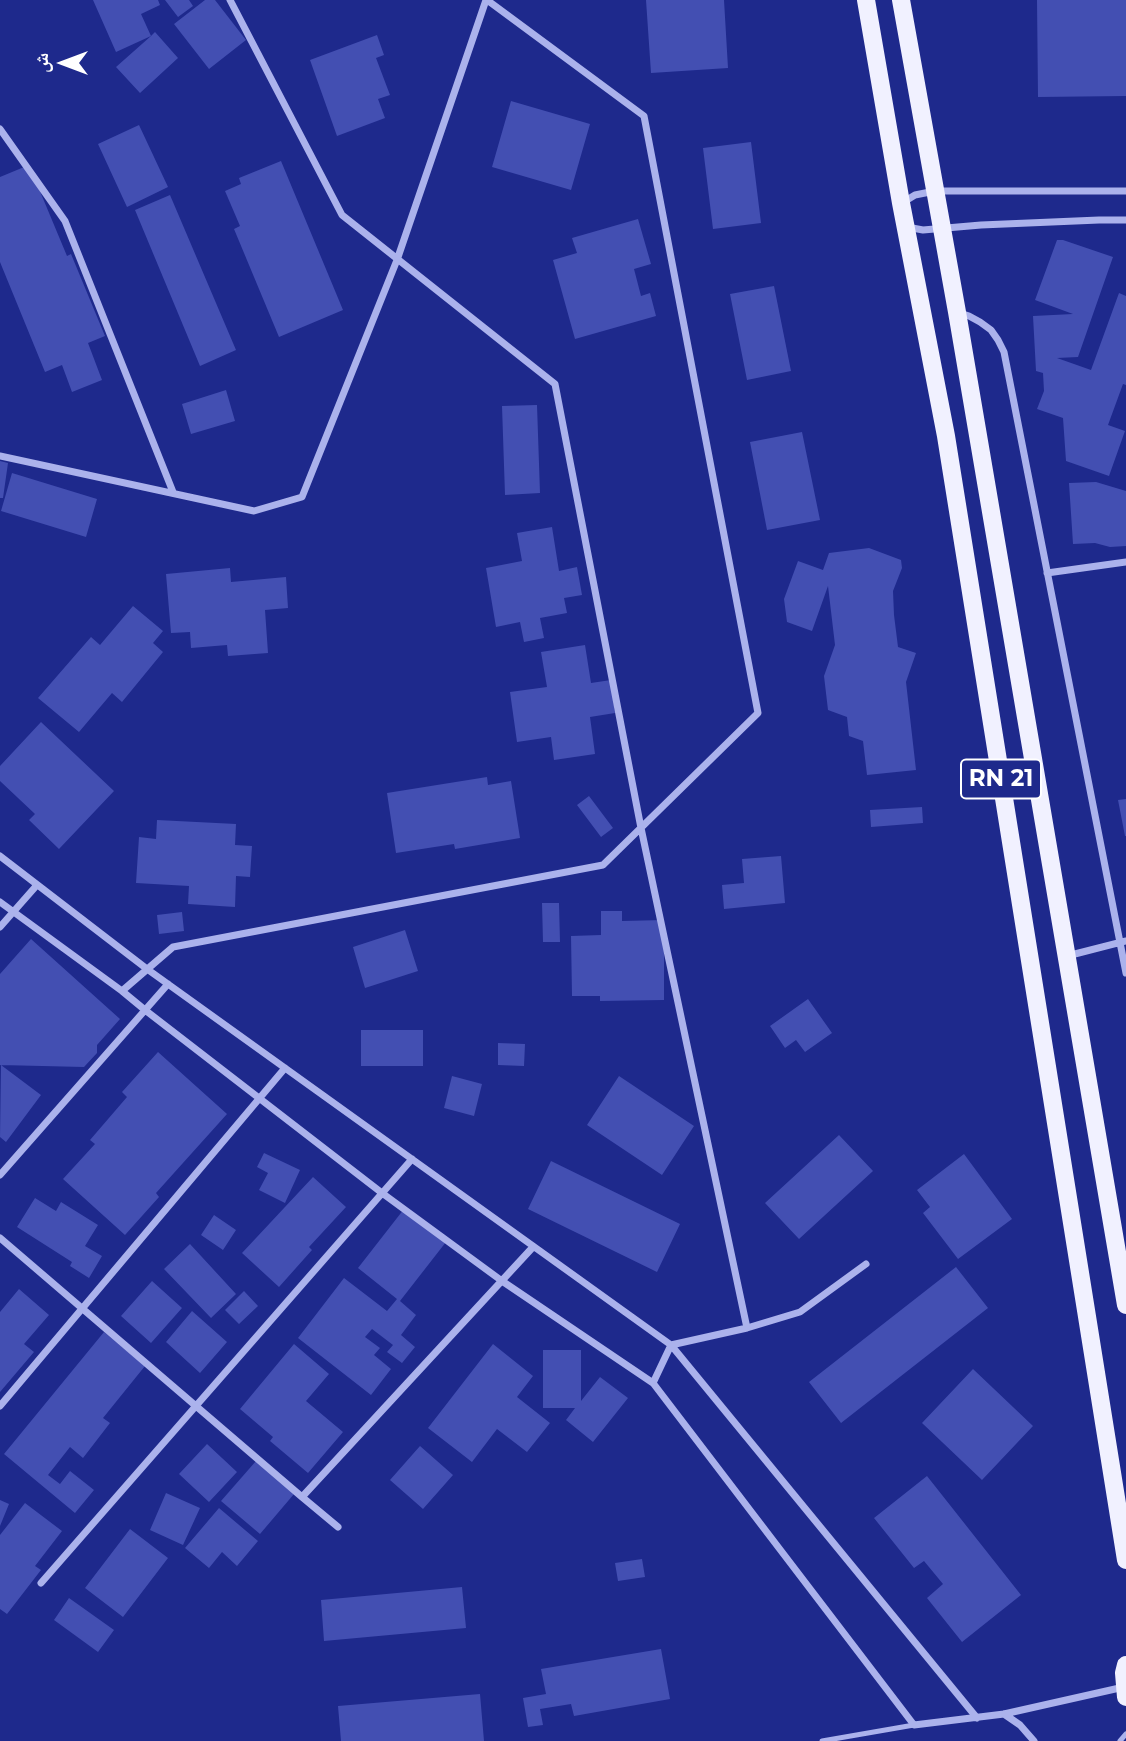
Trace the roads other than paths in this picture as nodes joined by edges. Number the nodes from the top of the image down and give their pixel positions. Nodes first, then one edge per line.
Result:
1 (230, 0) edge
2 (487, 0) edge
3 (866, 0) edge
4 (901, 0) edge
5 (0, 129) edge
6 (935, 191) junction
7 (1126, 191) edge
8 (901, 203) junction
9 (1126, 220) edge
10 (906, 227) junction
11 (941, 229) junction
12 (397, 260) junction
13 (957, 312) junction
14 (0, 456) edge
15 (173, 492) junction
16 (1126, 562) edge
17 (1047, 573) junction
18 (641, 828) junction
19 (0, 856) edge
20 (37, 885) junction
21 (0, 902) edge
22 (13, 912) junction
23 (0, 927) edge
24 (1123, 942) edge
25 (1066, 956) junction
26 (147, 969) junction
27 (1126, 973) edge
28 (168, 984) junction
29 (122, 991) junction
30 (145, 1010) junction
31 (285, 1068) junction
32 (259, 1099) junction
33 (412, 1159) junction
34 (0, 1175) edge
35 (382, 1194) junction
36 (0, 1238) edge
37 (533, 1247) junction
38 (866, 1264) dead end
39 (502, 1281) junction
40 (1126, 1305) edge
41 (82, 1308) junction
42 (747, 1328) junction
43 (671, 1345) junction
44 (653, 1383) junction
45 (0, 1406) edge
46 (196, 1406) junction
47 (302, 1497) junction
48 (338, 1527) dead end
49 (1126, 1560) edge
50 (41, 1583) dead end
51 (1126, 1665) edge
52 (1125, 1692) edge
53 (1004, 1714) junction
54 (977, 1718) junction
55 (914, 1725) junction
56 (1126, 1734) edge
57 (822, 1741) edge
58 (1034, 1741) edge
59 (1120, 1741) edge

1 - 12 street
2 - 12 street
2 - 18 street
3 - 8 main road, RN 21
4 - 6 main road, RN 21
5 - 15 street
6 - 7 street
6 - 8 street
6 - 11 main road, RN 21
8 - 10 main road, RN 21
9 - 11 street
10 - 11 street
10 - 49 main road, RN 21
11 - 13 main road, RN 21
12 - 15 street
12 - 18 street
13 - 17 street
13 - 25 main road, RN 21
14 - 15 street
16 - 17 street
17 - 24 street
18 - 26 street
18 - 42 street
19 - 20 street
20 - 22 street
20 - 26 street
21 - 22 street
22 - 23 street
22 - 29 street
24 - 25 street
24 - 27 street
25 - 40 main road, RN 21
26 - 28 street
26 - 29 street
28 - 30 street
28 - 31 street
29 - 30 street
30 - 32 street
30 - 34 street
31 - 32 street
31 - 33 street
32 - 35 street
32 - 41 street
33 - 35 street
33 - 37 street
35 - 39 street
35 - 46 street
36 - 41 street
37 - 39 street
37 - 43 street
38 - 42 street
39 - 44 street
39 - 47 street
41 - 45 street
41 - 46 street
42 - 43 street
43 - 44 street
43 - 54 street
44 - 55 street
46 - 47 street
46 - 50 street
47 - 48 street
51 - 52 main road
52 - 53 street
53 - 54 street
53 - 58 street
54 - 55 street
55 - 57 lane
56 - 59 lane

